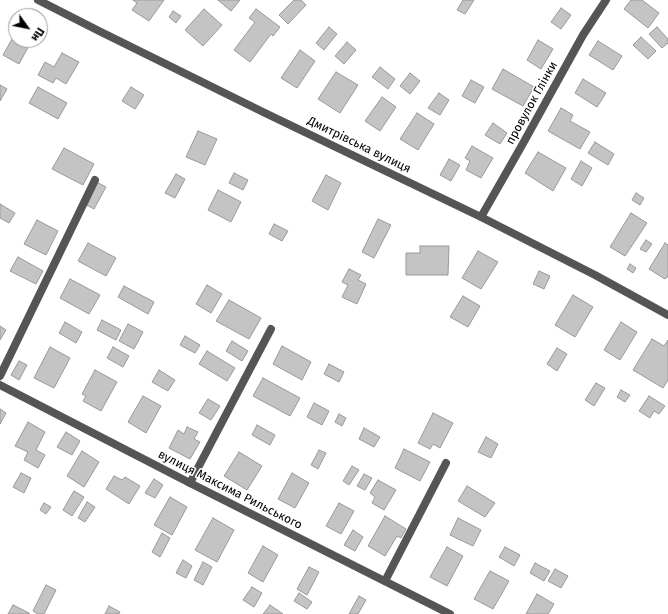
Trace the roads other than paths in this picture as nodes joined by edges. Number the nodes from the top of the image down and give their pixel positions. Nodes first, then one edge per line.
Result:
1 (38, 0) edge
2 (606, 0) edge
3 (95, 180) dead end
4 (481, 218) junction
5 (668, 315) edge
6 (271, 329) dead end
7 (0, 376) edge
8 (0, 385) edge
9 (446, 463) dead end
10 (190, 483) junction
11 (385, 581) junction
12 (450, 614) edge

1 - 4 street, Дмитрівська вулиця
2 - 4 street, провулок Глінки
3 - 7 street
4 - 5 street, Дмитрівська вулиця
6 - 10 street
8 - 10 street, вулиця Максима Рильського
9 - 11 street
10 - 11 street, вулиця Максима Рильського
11 - 12 street, вулиця Максима Рильського

